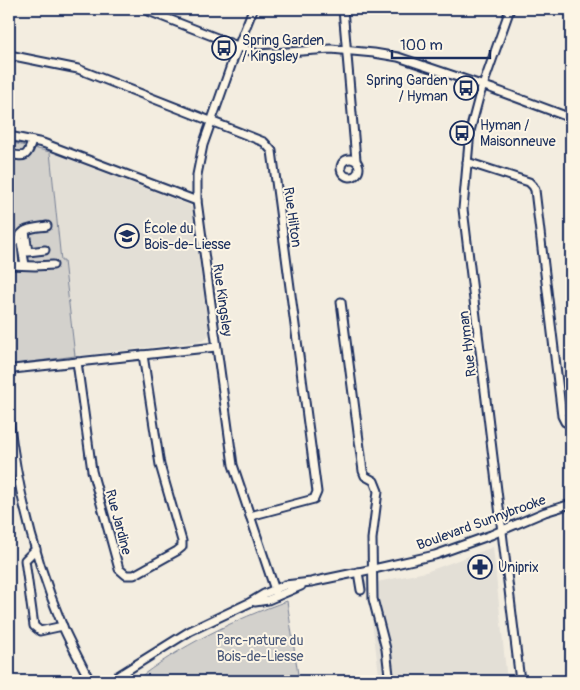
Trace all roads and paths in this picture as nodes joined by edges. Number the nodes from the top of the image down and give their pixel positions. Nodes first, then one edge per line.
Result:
1 (143, 9) edge
2 (253, 9) edge
3 (343, 9) edge
4 (510, 9) edge
5 (238, 47) junction
6 (346, 50) junction
7 (9, 55) edge
8 (482, 86) junction
9 (571, 118) edge
10 (211, 123) junction
11 (9, 136) edge
12 (32, 140) junction
13 (9, 154) edge
14 (356, 160) dead end
15 (467, 162) junction
16 (197, 201) junction
17 (47, 226) dead end
18 (24, 231) junction
19 (18, 240) junction
20 (45, 250) dead end
21 (12, 265) edge
22 (25, 265) junction
23 (53, 265) dead end
24 (341, 302) dead end
25 (216, 347) junction
26 (143, 355) junction
27 (77, 362) junction
28 (9, 372) edge
29 (9, 417) edge
30 (571, 424) edge
31 (571, 504) edge
32 (250, 516) junction
33 (502, 530) junction
34 (36, 549) junction
35 (373, 569) junction
36 (358, 572) junction
37 (361, 590) dead end
38 (276, 593) junction
39 (63, 626) junction
40 (389, 675) dead end
41 (90, 681) edge
42 (110, 681) edge
43 (520, 681) edge

1 - 5 street
2 - 5 street, Rue Kingsley
3 - 6 street
4 - 8 street, Rue Hyman
5 - 6 street
5 - 10 street, Rue Kingsley
6 - 8 street
6 - 14 street
7 - 10 street, Rue Hilton
8 - 9 street
8 - 15 street, Rue Hyman
10 - 16 street, Rue Kingsley
10 - 32 street, Rue Hilton
11 - 12 street
12 - 13 street
12 - 16 street
15 - 30 street
15 - 33 street, Rue Hyman
16 - 25 street, Rue Kingsley
17 - 18 street
18 - 19 street
18 - 20 street
19 - 21 street
19 - 22 street
21 - 22 street
22 - 23 street
24 - 35 street
25 - 26 street
25 - 32 street, Rue Kingsley
26 - 27 street
26 - 27 street, Rue Jardine
27 - 28 street
29 - 34 street
31 - 33 street, Boulevard Sunnybrooke
32 - 38 street, Rue Kingsley
33 - 35 street, Boulevard Sunnybrooke
33 - 43 street, Rue Hyman
34 - 39 street
34 - 39 street
35 - 36 street, Boulevard Sunnybrooke
35 - 40 street
36 - 37 street
36 - 38 street, Boulevard Sunnybrooke
38 - 42 street, Boulevard Sunnybrooke
39 - 41 street

